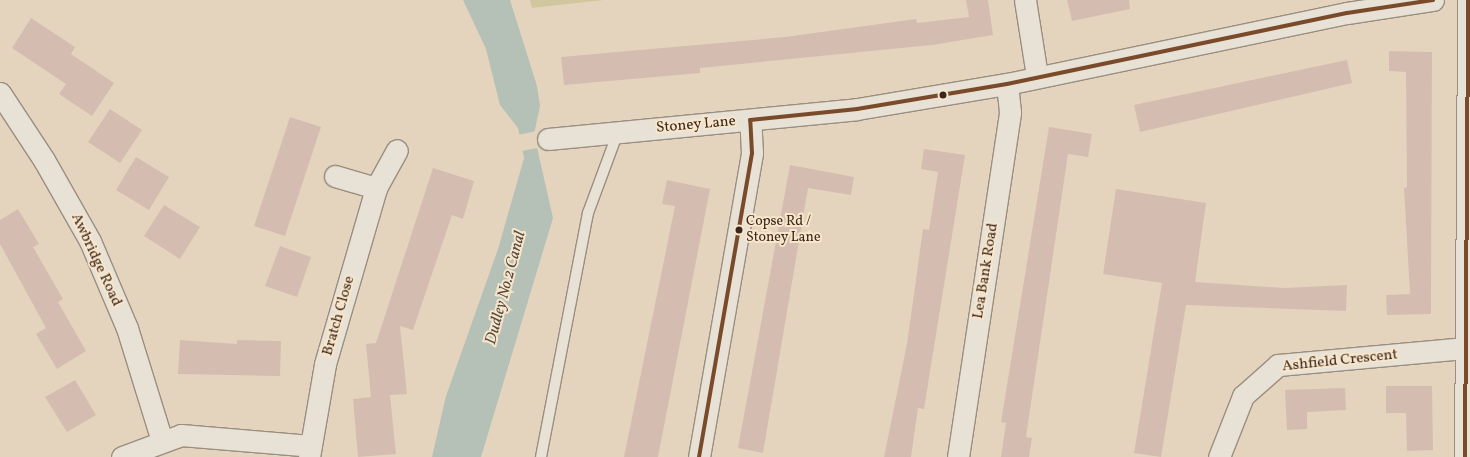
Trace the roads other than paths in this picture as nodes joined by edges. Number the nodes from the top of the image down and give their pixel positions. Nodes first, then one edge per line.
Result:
1 (1025, 0) edge
2 (1433, 0) edge
3 (1468, 0) edge
4 (1037, 76) junction
5 (1007, 84) junction
6 (0, 93) edge
7 (750, 120) junction
8 (618, 132) junction
9 (548, 139) dead end
10 (397, 150) dead end
11 (335, 176) dead end
12 (376, 188) junction
13 (1466, 348) junction
14 (162, 441) junction
15 (310, 451) edge
16 (122, 457) edge
17 (541, 457) edge
18 (699, 457) edge
19 (958, 457) edge
20 (1219, 457) edge
21 (1465, 457) edge

1 - 4 street
2 - 4 street, Stoney Lane
3 - 13 street
4 - 5 street, Stoney Lane
5 - 7 street, Stoney Lane
5 - 19 street, Lea Bank Road
6 - 14 street, Awbridge Road
7 - 8 street, Stoney Lane
7 - 18 street
8 - 9 street, Stoney Lane
8 - 17 lane
10 - 12 street, Bratch Close
11 - 12 street
12 - 15 street, Bratch Close
13 - 20 street, Ashfield Crescent
13 - 21 street
14 - 15 street, Bratch Close
14 - 16 street, Bratch Close

